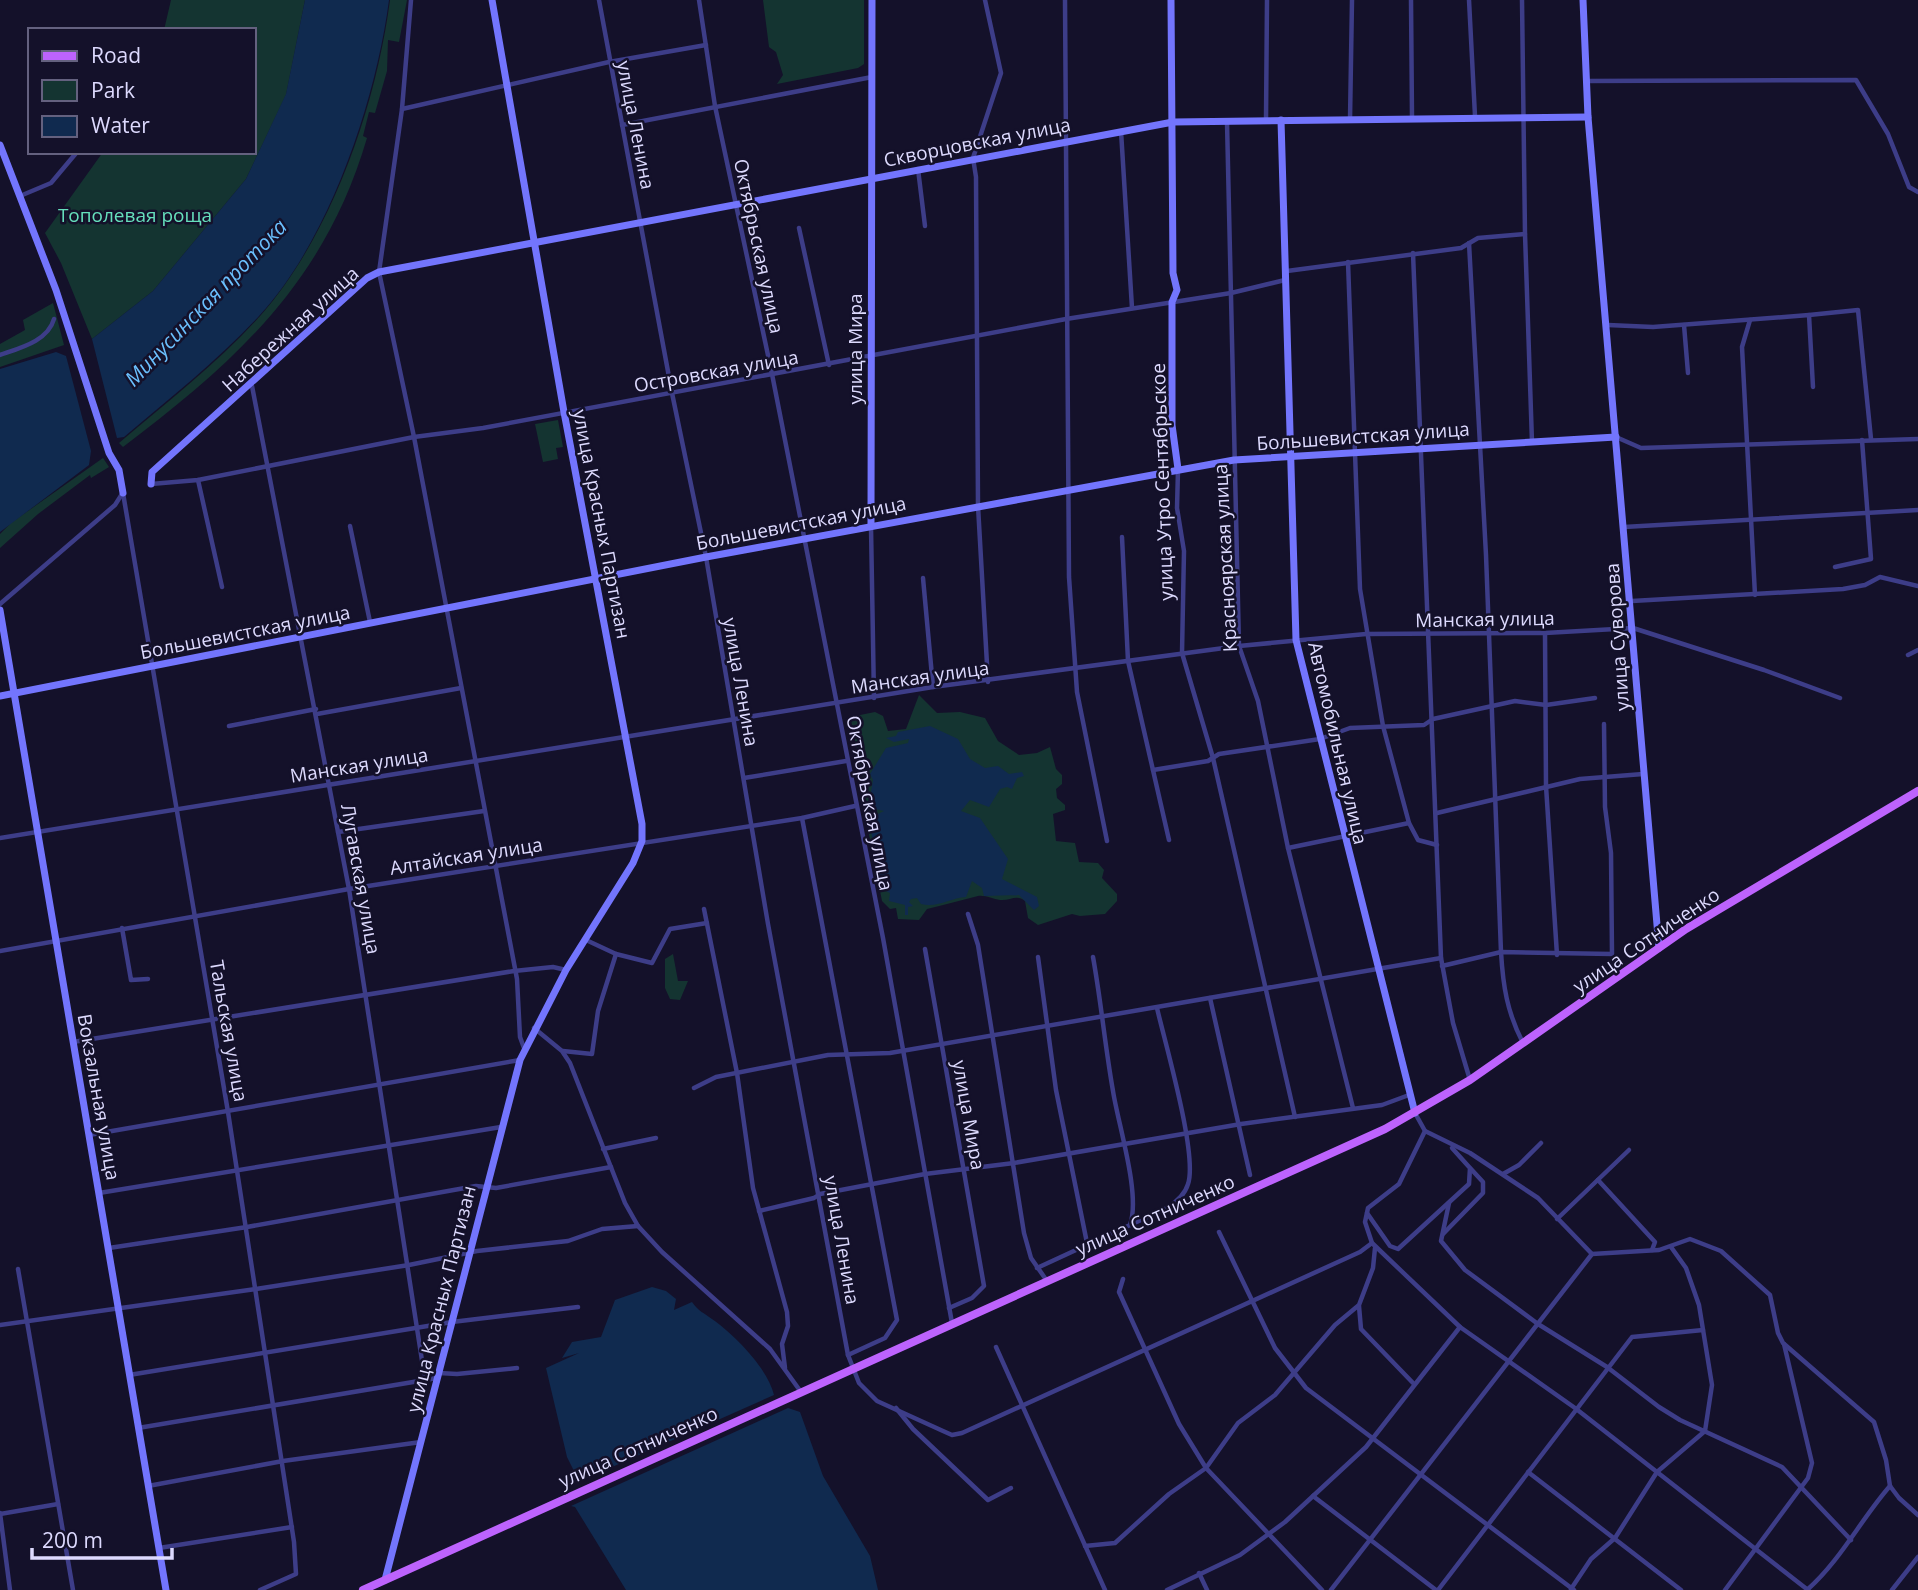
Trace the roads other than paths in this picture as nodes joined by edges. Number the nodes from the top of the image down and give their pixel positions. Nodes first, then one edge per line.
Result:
1 (411, 0) edge
2 (492, 0) edge
3 (599, 0) edge
4 (699, 0) edge
5 (872, 0) edge
6 (985, 0) edge
7 (1065, 0) edge
8 (1171, 0) edge
9 (1267, 0) edge
10 (1352, 0) edge
11 (1411, 0) edge
12 (1469, 0) edge
13 (1522, 0) edge
14 (1583, 0) edge
15 (706, 45) junction
16 (609, 62) junction
17 (872, 77) junction
18 (1585, 81) junction
19 (507, 87) junction
20 (715, 106) junction
21 (402, 109) junction
22 (1475, 116) junction
23 (1412, 117) junction
24 (1524, 117) junction
25 (1588, 117) junction
26 (1227, 120) junction
27 (1266, 120) junction
28 (1281, 120) junction
29 (1350, 120) junction
30 (1173, 122) junction
31 (622, 125) junction
32 (1121, 131) junction
33 (1065, 140) junction
34 (0, 145) edge
35 (75, 154) edge
36 (973, 158) junction
37 (918, 168) junction
38 (872, 179) junction
39 (1918, 192) edge
40 (20, 196) junction
41 (737, 205) junction
42 (642, 225) junction
43 (925, 226) dead end
44 (799, 228) dead end
45 (1525, 234) junction
46 (1469, 243) junction
47 (535, 245) junction
48 (1413, 253) junction
49 (1348, 262) junction
50 (379, 272) junction
51 (1287, 275) junction
52 (1231, 293) junction
53 (1172, 302) junction
54 (1132, 308) junction
55 (1809, 315) junction
56 (54, 318) dead end
57 (1066, 319) junction
58 (1751, 320) junction
59 (1608, 325) junction
60 (1684, 325) junction
61 (977, 337) junction
62 (0, 355) edge
63 (871, 357) junction
64 (829, 365) junction
65 (1688, 373) dead end
66 (772, 374) junction
67 (252, 386) junction
68 (1813, 387) dead end
69 (671, 393) junction
70 (564, 412) junction
71 (414, 437) junction
72 (1616, 437) junction
73 (1871, 439) junction
74 (1918, 439) edge
75 (1862, 440) junction
76 (1532, 442) junction
77 (1480, 444) junction
78 (1747, 446) junction
79 (1422, 447) junction
80 (1357, 452) junction
81 (1293, 456) junction
82 (1234, 460) junction
83 (267, 467) junction
84 (1178, 469) junction
85 (198, 480) junction
86 (151, 484) joint
87 (1069, 489) junction
88 (123, 493) junction
89 (115, 505) junction
90 (978, 506) junction
91 (125, 508) junction
92 (1918, 510) edge
93 (1867, 512) junction
94 (1750, 519) junction
95 (350, 526) dead end
96 (871, 526) junction
97 (1624, 527) junction
98 (1122, 537) dead end
99 (805, 539) junction
100 (706, 557) junction
101 (1835, 567) dead end
102 (923, 578) dead end
103 (597, 580) junction
104 (1918, 586) edge
105 (222, 587) dead end
106 (1755, 596) junction
107 (1632, 601) junction
108 (0, 604) edge
109 (0, 610) edge
110 (446, 610) junction
111 (370, 623) junction
112 (1633, 628) junction
113 (1488, 633) junction
114 (1545, 633) junction
115 (1366, 634) junction
116 (1429, 635) junction
117 (302, 637) junction
118 (1296, 640) junction
119 (1239, 646) junction
120 (1918, 650) edge
121 (1182, 653) junction
122 (1908, 655) dead end
123 (1128, 661) junction
124 (151, 666) junction
125 (1075, 669) junction
126 (988, 682) junction
127 (933, 687) junction
128 (461, 688) junction
129 (13, 693) junction
130 (0, 695) edge
131 (874, 698) junction
132 (1595, 698) dead end
133 (1840, 698) dead end
134 (836, 704) junction
135 (1546, 705) junction
136 (1490, 707) junction
137 (317, 711) junction
138 (1433, 719) junction
139 (733, 721) junction
140 (1604, 724) dead end
141 (229, 726) dead end
142 (1383, 726) junction
143 (627, 737) junction
144 (1320, 738) junction
145 (1266, 747) junction
146 (1213, 758) junction
147 (475, 760) junction
148 (846, 761) junction
149 (1153, 770) junction
150 (1643, 774) junction
151 (744, 778) junction
152 (1604, 778) junction
153 (330, 785) junction
154 (1546, 786) junction
155 (1918, 791) edge
156 (1494, 800) junction
157 (855, 806) junction
158 (177, 809) junction
159 (484, 811) junction
160 (1437, 813) junction
161 (802, 818) junction
162 (1409, 823) junction
163 (752, 824) junction
164 (37, 832) junction
165 (338, 832) junction
166 (0, 838) edge
167 (1344, 838) junction
168 (1169, 840) dead end
169 (642, 841) junction
170 (1107, 841) dead end
171 (1437, 845) junction
172 (1288, 848) junction
173 (494, 866) junction
174 (349, 888) junction
175 (704, 909) dead end
176 (968, 914) dead end
177 (195, 915) junction
178 (707, 923) junction
179 (122, 928) junction
180 (56, 939) junction
181 (586, 940) junction
182 (1659, 947) junction
183 (925, 949) dead end
184 (0, 951) edge
185 (1501, 952) junction
186 (616, 954) junction
187 (1557, 955) junction
188 (1038, 957) dead end
189 (1093, 957) dead end
190 (1441, 958) junction
191 (1442, 966) junction
192 (1377, 969) junction
193 (566, 970) junction
194 (514, 971) junction
195 (148, 979) dead end
196 (1322, 980) junction
197 (1266, 990) junction
198 (366, 995) junction
199 (1210, 998) junction
200 (1157, 1008) junction
201 (1102, 1016) junction
202 (212, 1020) junction
203 (1047, 1024) junction
204 (534, 1028) junction
205 (991, 1033) junction
206 (73, 1042) junction
207 (940, 1043) junction
208 (1523, 1043) junction
209 (524, 1048) junction
210 (902, 1049) junction
211 (562, 1051) junction
212 (847, 1053) junction
213 (520, 1060) junction
214 (795, 1062) junction
215 (737, 1073) junction
216 (1470, 1080) junction
217 (380, 1085) junction
218 (694, 1088) dead end
219 (1409, 1095) junction
220 (1353, 1108) junction
221 (228, 1112) junction
222 (1415, 1113) junction
223 (1294, 1117) junction
224 (1241, 1125) junction
225 (501, 1127) junction
226 (1425, 1131) junction
227 (89, 1135) junction
228 (1185, 1136) junction
229 (656, 1138) dead end
230 (1541, 1143) dead end
231 (390, 1145) junction
232 (1124, 1146) junction
233 (1451, 1147) junction
234 (603, 1149) junction
235 (1629, 1150) dead end
236 (1070, 1154) junction
237 (1014, 1163) junction
238 (611, 1167) junction
239 (1470, 1168) junction
240 (237, 1169) junction
241 (962, 1170) junction
242 (925, 1174) junction
243 (1503, 1174) junction
244 (1250, 1175) dead end
245 (1598, 1180) junction
246 (871, 1184) junction
247 (486, 1186) junction
248 (99, 1193) junction
249 (820, 1194) junction
250 (399, 1201) junction
251 (1449, 1203) junction
252 (760, 1211) junction
253 (1366, 1213) junction
254 (1557, 1219) junction
255 (638, 1226) junction
256 (1130, 1226) junction
257 (247, 1227) junction
258 (1219, 1232) dead end
259 (1442, 1234) junction
260 (1087, 1243) junction
261 (1374, 1245) junction
262 (1671, 1247) junction
263 (109, 1248) junction
264 (1652, 1250) junction
265 (468, 1253) junction
266 (1592, 1254) junction
267 (409, 1265) junction
268 (1037, 1268) junction
269 (18, 1269) dead end
270 (1123, 1279) dead end
271 (1046, 1280) junction
272 (256, 1289) junction
273 (1253, 1300) junction
274 (1359, 1305) junction
275 (578, 1307) dead end
276 (949, 1308) junction
277 (119, 1310) junction
278 (452, 1322) junction
279 (28, 1323) junction
280 (952, 1323) junction
281 (1538, 1324) junction
282 (0, 1325) edge
283 (417, 1327) junction
284 (1460, 1327) junction
285 (1703, 1331) junction
286 (1783, 1343) junction
287 (996, 1347) dead end
288 (1145, 1349) junction
289 (266, 1350) junction
290 (848, 1355) junction
291 (1510, 1360) junction
292 (1607, 1367) junction
293 (517, 1368) dead end
294 (785, 1368) junction
295 (852, 1370) junction
296 (1293, 1373) junction
297 (129, 1375) junction
298 (439, 1375) junction
299 (425, 1380) junction
300 (1413, 1383) junction
301 (801, 1392) junction
302 (274, 1405) junction
303 (1020, 1406) junction
304 (895, 1408) junction
305 (1575, 1408) junction
306 (138, 1428) junction
307 (1705, 1431) junction
308 (1372, 1439) junction
309 (421, 1441) junction
310 (283, 1461) junction
311 (1206, 1468) junction
312 (1528, 1472) junction
313 (1657, 1472) junction
314 (1422, 1473) junction
315 (149, 1486) junction
316 (1891, 1486) junction
317 (1011, 1488) dead end
318 (1802, 1490) junction
319 (1313, 1496) junction
320 (58, 1504) junction
321 (0, 1514) edge
322 (1918, 1515) edge
323 (1490, 1525) junction
324 (292, 1527) junction
325 (1270, 1535) junction
326 (1615, 1538) junction
327 (1372, 1540) junction
328 (1851, 1540) junction
329 (1085, 1546) junction
330 (159, 1548) junction
331 (1755, 1548) junction
332 (1918, 1557) edge
333 (1199, 1573) junction
334 (385, 1580) junction
335 (1572, 1589) edge
336 (10, 1590) edge
337 (73, 1590) edge
338 (166, 1590) edge
339 (260, 1590) edge
340 (363, 1590) edge
341 (382, 1590) edge
342 (1104, 1590) edge
343 (1167, 1590) edge
344 (1207, 1590) edge
345 (1322, 1590) edge
346 (1331, 1590) edge
347 (1437, 1590) edge
348 (1681, 1590) edge
349 (1725, 1590) edge
350 (1807, 1590) edge
351 (1892, 1590) edge

1 - 21 street, Набережная улица
2 - 19 street, улица Красных Партизан
3 - 16 street, улица Ленина
4 - 15 street, Октябрьская улица
5 - 17 street, улица Мира
6 - 36 street
7 - 33 street
8 - 30 street, улица Утро Сентябрьское
9 - 27 street
10 - 29 street
11 - 23 street
12 - 22 street
13 - 24 street
14 - 18 street, улица Суворова
15 - 16 street
15 - 20 street, Октябрьская улица
16 - 19 street
16 - 31 street, улица Ленина
17 - 20 street
17 - 38 street, улица Мира
18 - 25 street, улица Суворова
18 - 39 street
19 - 21 street
19 - 47 street, улица Красных Партизан
20 - 31 street
20 - 41 street, Октябрьская улица
21 - 50 street, Набережная улица
22 - 23 street, Скворцовская улица
22 - 24 street, Скворцовская улица
23 - 29 street, Скворцовская улица
24 - 25 street, Скворцовская улица
24 - 45 street
25 - 59 street, улица Суворова
26 - 27 street, Скворцовская улица
26 - 30 street, Скворцовская улица
26 - 52 street, Красноярская улица
27 - 28 street, Скворцовская улица
28 - 29 street, Скворцовская улица
28 - 51 street, Автомобильная улица
30 - 32 street, Скворцовская улица
30 - 53 street, улица Утро Сентябрьское
31 - 42 street, улица Ленина
32 - 33 street, Скворцовская улица
32 - 54 street
33 - 36 street, Скворцовская улица
33 - 57 street
34 - 40 street
35 - 40 street
36 - 37 street, Скворцовская улица
36 - 61 street
37 - 38 street, Скворцовская улица
37 - 43 street
38 - 41 street, Скворцовская улица
38 - 63 street, улица Мира
40 - 88 street
41 - 42 street, Скворцовская улица
41 - 66 street, Октябрьская улица
42 - 47 street, Скворцовская улица
42 - 69 street, улица Ленина
44 - 64 street
45 - 46 street, Островская улица
45 - 76 street
46 - 48 street, Островская улица
46 - 77 street
47 - 50 street, Скворцовская улица
47 - 70 street, улица Красных Партизан
48 - 49 street, Островская улица
48 - 79 street
49 - 51 street, Островская улица
49 - 80 street
50 - 67 street, Набережная улица
50 - 71 street
51 - 52 street, Островская улица
51 - 81 street, Автомобильная улица
52 - 53 street, Островская улица
52 - 82 street, Красноярская улица
53 - 54 street, Островская улица
53 - 84 street, улица Утро Сентябрьское
54 - 57 street, Островская улица
55 - 58 street
55 - 68 street
55 - 73 street
56 - 62 street
57 - 61 street, Островская улица
57 - 87 street
58 - 60 street
58 - 78 street
59 - 60 street
59 - 72 street, улица Суворова
60 - 65 street
61 - 63 street, Островская улица
61 - 90 street
63 - 64 street, Островская улица
63 - 96 street, улица Мира
64 - 66 street, Островская улица
66 - 69 street, Островская улица
66 - 99 street, Октябрьская улица
67 - 83 street, Лугавская улица
67 - 86 street, Набережная улица
69 - 70 street, Островская улица
69 - 100 street, улица Ленина
70 - 71 street, Островская улица
70 - 103 street, улица Красных Партизан
71 - 83 street, Островская улица
71 - 110 street
72 - 76 street, Большевистская улица
72 - 78 street
72 - 97 street, улица Суворова
73 - 74 street
73 - 75 street
75 - 78 street
75 - 93 street
76 - 77 street, Большевистская улица
77 - 79 street, Большевистская улица
77 - 113 street
78 - 94 street
79 - 80 street, Большевистская улица
79 - 116 street
80 - 81 street, Большевистская улица
80 - 115 street
81 - 82 street, Большевистская улица
81 - 118 street, Автомобильная улица
82 - 84 street, Большевистская улица
82 - 119 street, Красноярская улица
83 - 85 street, Островская улица
83 - 117 street, Лугавская улица
84 - 87 street, Большевистская улица
84 - 121 street, улица Утро Сентябрьское
85 - 86 street, Островская улица
85 - 105 street
87 - 90 street, Большевистская улица
87 - 125 street
88 - 89 street
88 - 91 street, Тальская улица
89 - 91 street
89 - 108 street
90 - 96 street, Большевистская улица
90 - 126 street
91 - 124 street, Тальская улица
92 - 93 street
93 - 94 street
93 - 101 street
94 - 97 street
94 - 106 street
95 - 111 street
96 - 99 street, Большевистская улица
96 - 131 street, улица Мира
97 - 107 street, улица Суворова
98 - 123 street
99 - 100 street, Большевистская улица
99 - 134 street, Октябрьская улица
100 - 103 street, Большевистская улица
100 - 139 street, улица Ленина
102 - 127 street
103 - 110 street, Большевистская улица
103 - 143 street, улица Красных Партизан
104 - 106 street
106 - 107 street
107 - 112 street, улица Суворова
109 - 129 street, Вокзальная улица
110 - 111 street, Большевистская улица
110 - 128 street
111 - 117 street, Большевистская улица
112 - 114 street, Манская улица
112 - 133 street, Манская улица
112 - 150 street, улица Суворова
113 - 114 street, Манская улица
113 - 116 street, Манская улица
113 - 136 street
114 - 135 street
115 - 116 street, Манская улица
115 - 118 street, Манская улица
115 - 142 street
116 - 138 street
117 - 124 street, Большевистская улица
117 - 137 street, Лугавская улица
118 - 119 street, Манская улица
118 - 144 street, Автомобильная улица
119 - 121 street, Манская улица
119 - 145 street, Красноярская улица
120 - 122 street
121 - 123 street, Манская улица
121 - 146 street, улица Утро Сентябрьское
123 - 125 street, Манская улица
123 - 149 street
124 - 129 street, Большевистская улица
124 - 158 street, Тальская улица
125 - 126 street, Манская улица
125 - 170 street
126 - 127 street, Манская улица
127 - 131 street, Манская улица
128 - 137 street
128 - 147 street
129 - 130 street, Большевистская улица
129 - 164 street, Вокзальная улица
131 - 134 street, Манская улица
132 - 135 street
134 - 139 street, Манская улица
134 - 148 street, Октябрьская улица
135 - 136 street
135 - 154 street
136 - 138 street
136 - 156 street
137 - 141 street
137 - 153 street, Лугавская улица
138 - 142 street
138 - 160 street
139 - 143 street, Манская улица
139 - 151 street, улица Ленина
140 - 152 street
142 - 144 street
142 - 162 street
143 - 147 street, Манская улица
143 - 169 street, улица Красных Партизан
144 - 145 street
144 - 167 street, Автомобильная улица
145 - 146 street
145 - 172 street, Красноярская улица
146 - 149 street
146 - 197 street, улица Утро Сентябрьское
147 - 153 street, Манская улица
147 - 159 street
148 - 151 street
148 - 157 street, Октябрьская улица
149 - 168 street
150 - 152 street
150 - 182 street, улица Суворова
151 - 163 street, улица Ленина
152 - 154 street
152 - 187 street
153 - 158 street, Манская улица
153 - 165 street, Лугавская улица
154 - 156 street
154 - 187 street
155 - 182 main road, улица Сотниченко
156 - 160 street
156 - 185 street
157 - 161 street, Алтайская улица
157 - 210 street, Октябрьская улица
158 - 164 street, Манская улица
158 - 177 street, Тальская улица
159 - 165 street
159 - 173 street
160 - 171 street
161 - 163 street, Алтайская улица
161 - 212 street
162 - 167 street
162 - 171 street
163 - 169 street, Алтайская улица
163 - 214 street, улица Ленина
164 - 166 street, Манская улица
164 - 180 street, Вокзальная улица
165 - 174 street, Лугавская улица
167 - 172 street
167 - 192 street, Автомобильная улица
169 - 173 street, Алтайская улица
169 - 181 street, улица Красных Партизан
171 - 190 street
172 - 196 street, Красноярская улица
173 - 174 street, Алтайская улица
173 - 194 street
174 - 177 street, Алтайская улица
174 - 198 street, Лугавская улица
175 - 178 street
176 - 205 street
177 - 179 street, Алтайская улица
177 - 202 street, Тальская улица
178 - 186 street
178 - 215 street
179 - 180 street, Алтайская улица
179 - 195 street
180 - 184 street, Алтайская улица
180 - 206 street, Вокзальная улица
181 - 186 street
181 - 193 street, улица Красных Партизан
182 - 208 main road, улица Сотниченко
183 - 207 street, улица Мира
185 - 187 street
185 - 191 street
185 - 208 street
186 - 211 street
188 - 203 street
189 - 201 street
190 - 191 street
190 - 192 street
191 - 216 street
192 - 196 street
192 - 219 street, Автомобильная улица
193 - 194 street
193 - 204 street, улица Красных Партизан
194 - 198 street
194 - 209 street
196 - 197 street
196 - 220 street, Красноярская улица
197 - 199 street
197 - 223 street, улица Утро Сентябрьское
198 - 202 street
198 - 217 street, Лугавская улица
199 - 200 street
199 - 224 street
200 - 201 street
200 - 228 street
201 - 203 street
201 - 232 street
202 - 206 street
202 - 221 street, Тальская улица
203 - 205 street
203 - 236 street
204 - 209 street, улица Красных Партизан
204 - 211 street
205 - 207 street
205 - 237 street
206 - 227 street, Вокзальная улица
207 - 210 street
207 - 241 street, улица Мира
208 - 216 main road, улица Сотниченко
209 - 213 street, улица Красных Партизан
210 - 212 street
210 - 242 street, Октябрьская улица
211 - 234 street
212 - 214 street
212 - 246 street
213 - 217 street
213 - 225 street, улица Красных Партизан
214 - 215 street
214 - 249 street, улица Ленина
215 - 218 street
215 - 252 street
216 - 222 main road, улица Сотниченко
217 - 221 street
217 - 231 street, Лугавская улица
219 - 220 street
219 - 222 street, Автомобильная улица
220 - 223 street
221 - 227 street
221 - 240 street, Тальская улица
222 - 226 street
222 - 271 main road, улица Сотниченко
223 - 224 street
224 - 228 street
224 - 244 street
225 - 231 street
225 - 247 street, улица Красных Партизан
226 - 233 street
226 - 253 street
227 - 248 street, Вокзальная улица
228 - 232 street
228 - 256 street
229 - 234 street
230 - 243 street
231 - 240 street
231 - 250 street, Лугавская улица
232 - 236 street
232 - 256 street
233 - 239 street
233 - 243 street
234 - 238 street
235 - 245 street
236 - 237 street
236 - 260 street
237 - 241 street
237 - 268 street
238 - 247 street
238 - 255 street
239 - 251 street
239 - 259 street
240 - 248 street
240 - 257 street, Тальская улица
241 - 242 street
241 - 276 street, улица Мира
242 - 246 street
242 - 276 street, Октябрьская улица
243 - 254 street
245 - 254 street
245 - 264 street
246 - 249 street
246 - 290 street
247 - 250 street
247 - 265 street, улица Красных Партизан
248 - 263 street, Вокзальная улица
249 - 252 street
249 - 290 street, улица Ленина
250 - 257 street
250 - 267 street, Лугавская улица
251 - 253 street
251 - 259 street
252 - 294 street
253 - 261 street
254 - 266 street
255 - 265 street
255 - 294 street
256 - 260 street
257 - 263 street
257 - 272 street, Тальская улица
258 - 273 street
259 - 281 street
260 - 268 street
261 - 273 street
261 - 274 street
261 - 284 street
262 - 264 street
262 - 285 street
262 - 286 street
263 - 277 street, Вокзальная улица
264 - 266 street
265 - 267 street
265 - 278 street, улица Красных Партизан
266 - 281 street
267 - 272 street
267 - 283 street, Лугавская улица
268 - 271 street
269 - 279 street
270 - 288 street
271 - 280 main road, улица Сотниченко
272 - 277 street
272 - 289 street, Тальская улица
273 - 288 street
273 - 296 street
274 - 296 street
274 - 300 street
275 - 278 street
276 - 280 street, Октябрьская улица
277 - 279 street
277 - 297 street, Вокзальная улица
278 - 283 street
278 - 298 street, улица Красных Партизан
279 - 282 street
279 - 320 street
280 - 295 main road, улица Сотниченко
281 - 291 street
281 - 292 street
283 - 289 street
283 - 299 street, Лугавская улица
284 - 291 street
284 - 300 street
285 - 292 street
285 - 307 street
286 - 316 street
286 - 318 street
287 - 303 street
288 - 303 street
288 - 311 street
289 - 297 street
289 - 302 street, Тальская улица
290 - 295 street, улица Ленина
291 - 305 street
291 - 314 street
292 - 305 street
292 - 307 street
293 - 298 street
294 - 301 street
295 - 301 main road, улица Сотниченко
295 - 304 street
296 - 308 street
296 - 311 street
297 - 306 street, Вокзальная улица
298 - 299 street
298 - 309 street, улица Красных Партизан
299 - 302 street
300 - 308 street
301 - 334 main road, улица Сотниченко
302 - 306 street
302 - 310 street, Тальская улица
303 - 304 street
303 - 329 street
304 - 317 street
305 - 312 street
305 - 313 street
306 - 315 street, Вокзальная улица
307 - 313 street
307 - 318 street
308 - 314 street
308 - 319 street
309 - 310 street
309 - 334 street, улица Красных Партизан
310 - 315 street
310 - 324 street, Тальская улица
311 - 325 street
311 - 329 street
312 - 323 street
312 - 326 street
313 - 326 street
313 - 331 street
314 - 323 street
314 - 327 street
315 - 330 street, Вокзальная улица
316 - 322 street
316 - 328 street
318 - 328 street
318 - 331 street
319 - 325 street
319 - 327 street
320 - 321 street
320 - 337 street
321 - 336 street
323 - 335 street
323 - 347 street
324 - 330 street
324 - 339 street, Тальская улица
325 - 333 street
325 - 345 street
326 - 335 street
326 - 348 street
327 - 346 street
327 - 347 street
328 - 350 street
329 - 342 street
330 - 338 street, Вокзальная улица
331 - 349 street
331 - 350 street
332 - 351 street
333 - 343 street
333 - 344 street
334 - 340 main road, улица Сотниченко
334 - 341 main road

